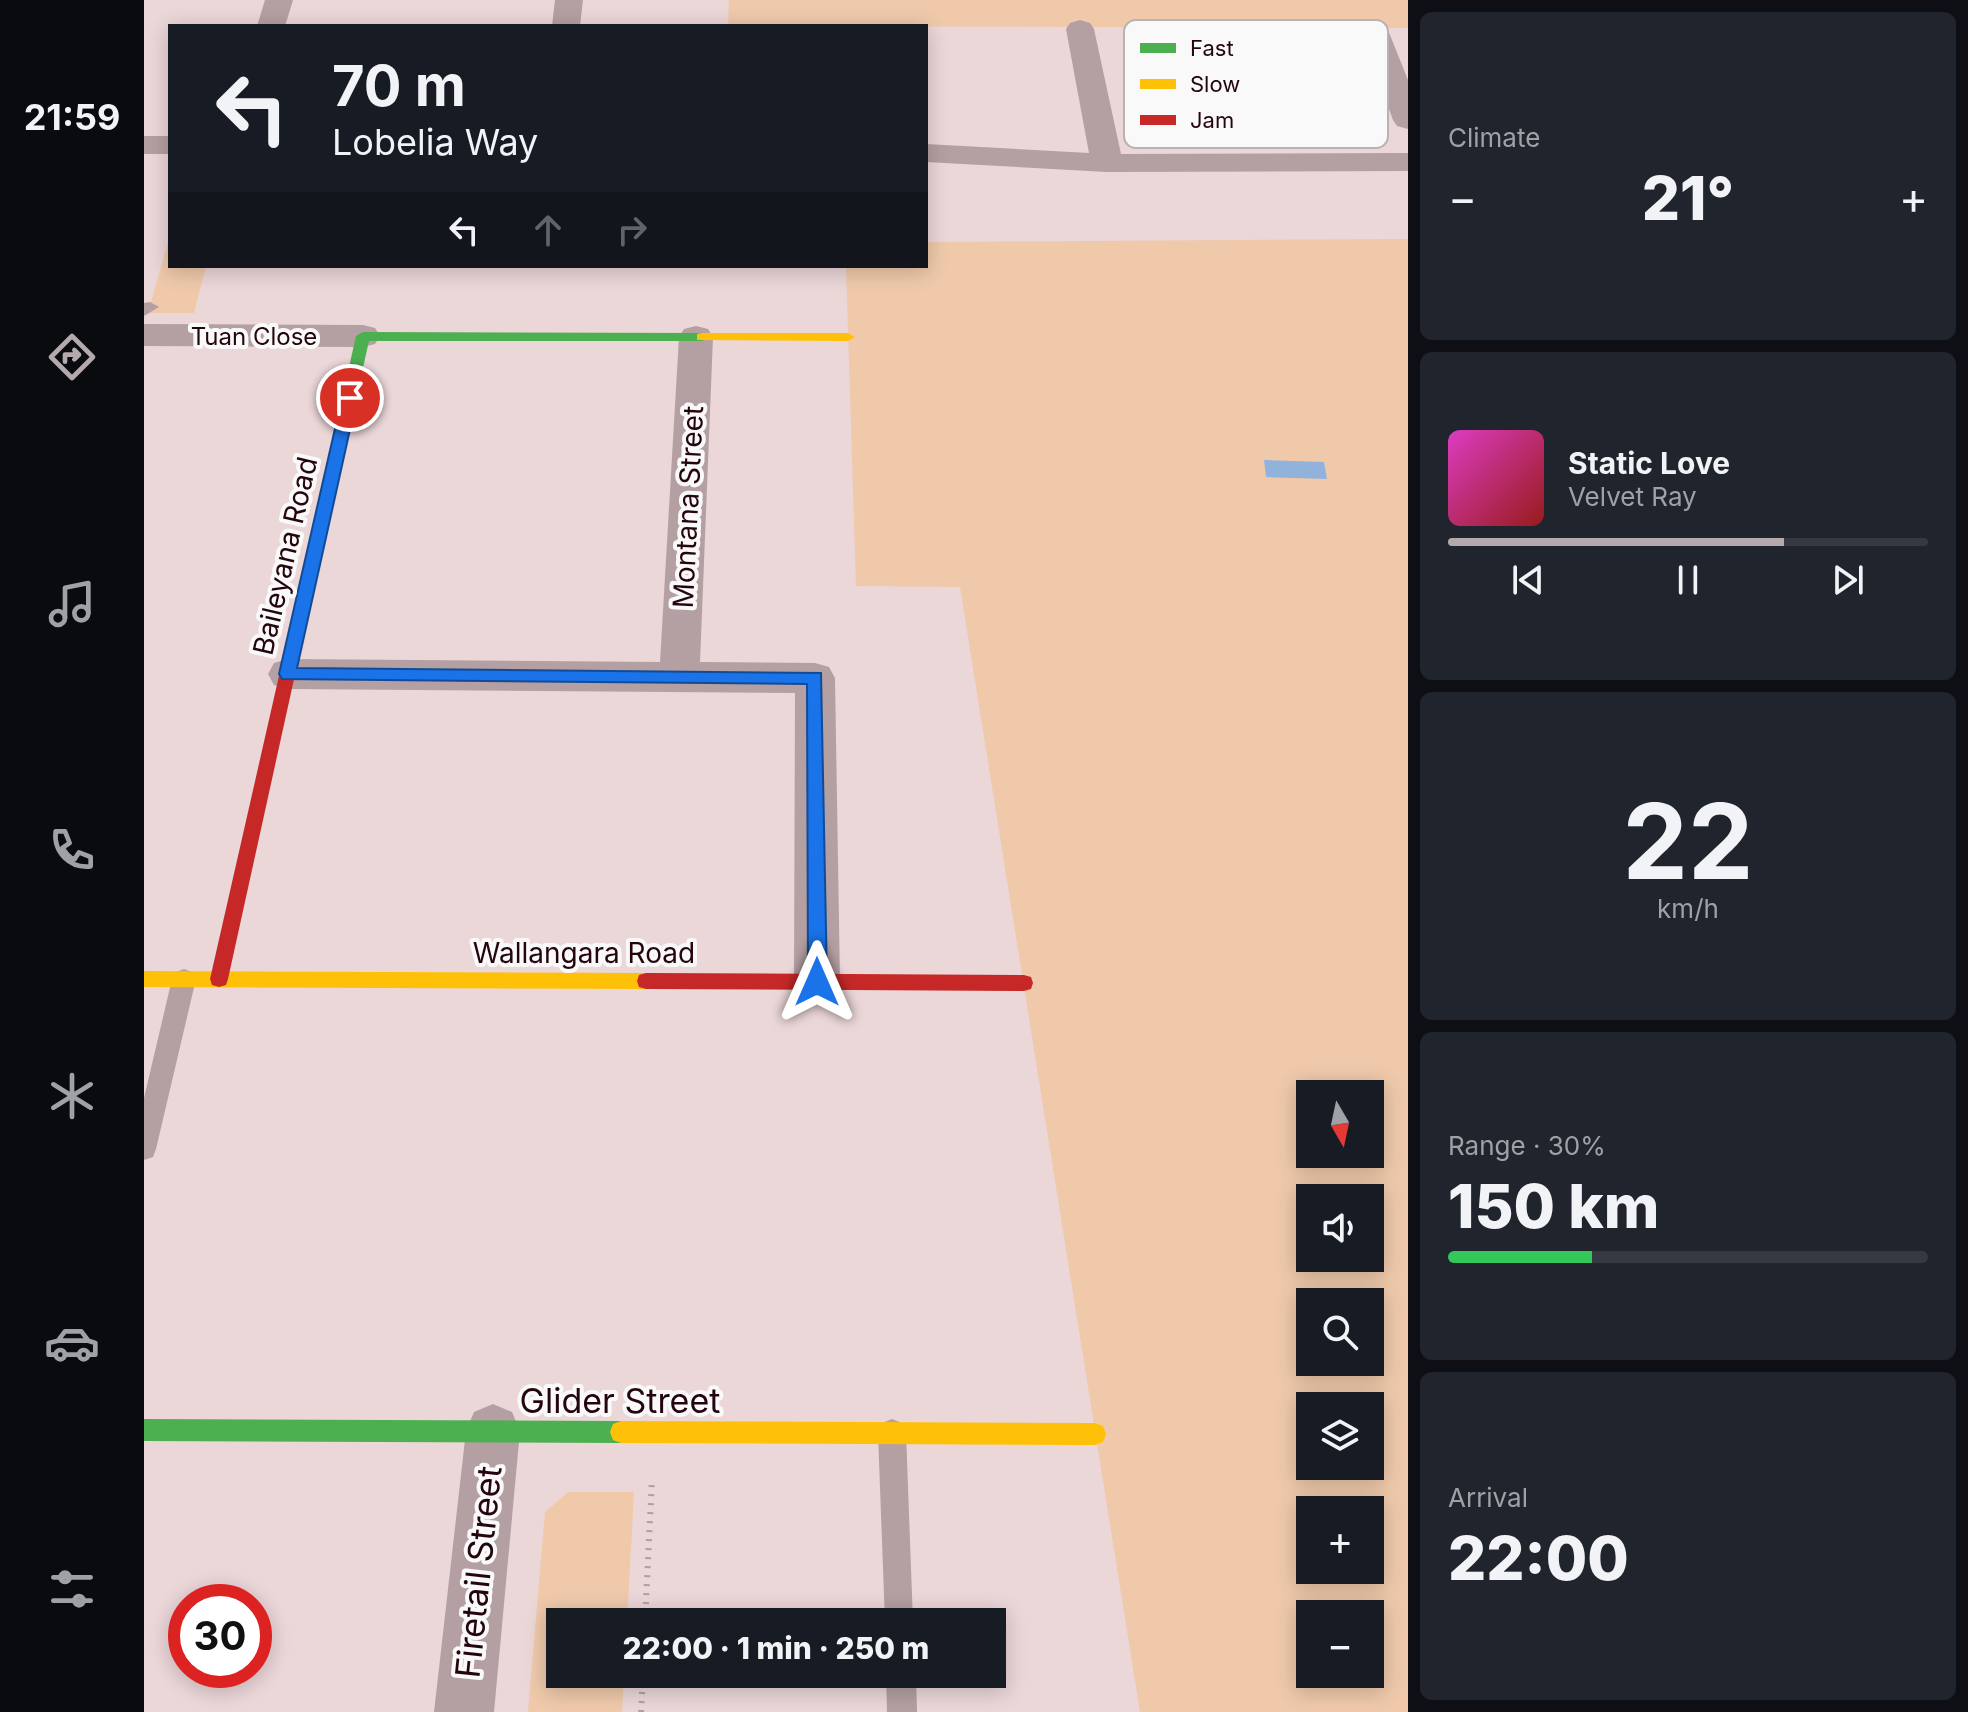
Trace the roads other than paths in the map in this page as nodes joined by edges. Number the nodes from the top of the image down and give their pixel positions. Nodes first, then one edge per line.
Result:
1 (279, 0) edge
2 (569, 0) edge
3 (272, 24) edge
4 (566, 24) edge
5 (1080, 29) dead end
6 (1388, 67) edge
7 (1408, 120) edge
8 (144, 145) edge
9 (168, 145) edge
10 (928, 153) edge
11 (1408, 162) edge
12 (1107, 163) junction
13 (146, 318) edge
14 (363, 336) junction
15 (696, 337) junction
16 (848, 337) dead end
17 (288, 674) junction
18 (679, 677) junction
19 (144, 979) edge
20 (184, 979) junction
21 (219, 979) junction
22 (817, 982) junction
23 (1024, 983) dead end
24 (144, 1149) edge
25 (144, 1430) edge
26 (493, 1431) junction
27 (892, 1433) junction
28 (1095, 1434) dead end
29 (898, 1608) edge
30 (901, 1688) edge
31 (464, 1712) edge
32 (902, 1712) edge

1 - 3 street
2 - 4 street
5 - 12 street
6 - 7 street
8 - 9 street
10 - 12 street
11 - 12 street
13 - 14 street, Tuan Close
14 - 15 street
14 - 17 street, Baileyana Road
15 - 16 street
15 - 18 street, Montana Street
17 - 18 street
17 - 21 street, Baileyana Road
18 - 22 street
19 - 20 street, Wallangara Road
20 - 21 street, Wallangara Road
20 - 24 lane
21 - 22 street, Wallangara Road
22 - 23 street, Wallangara Road
25 - 26 street, Glider Street
26 - 27 street, Glider Street
26 - 31 street, Firetail Street
27 - 28 street, Glider Street
27 - 29 lane
30 - 32 lane

